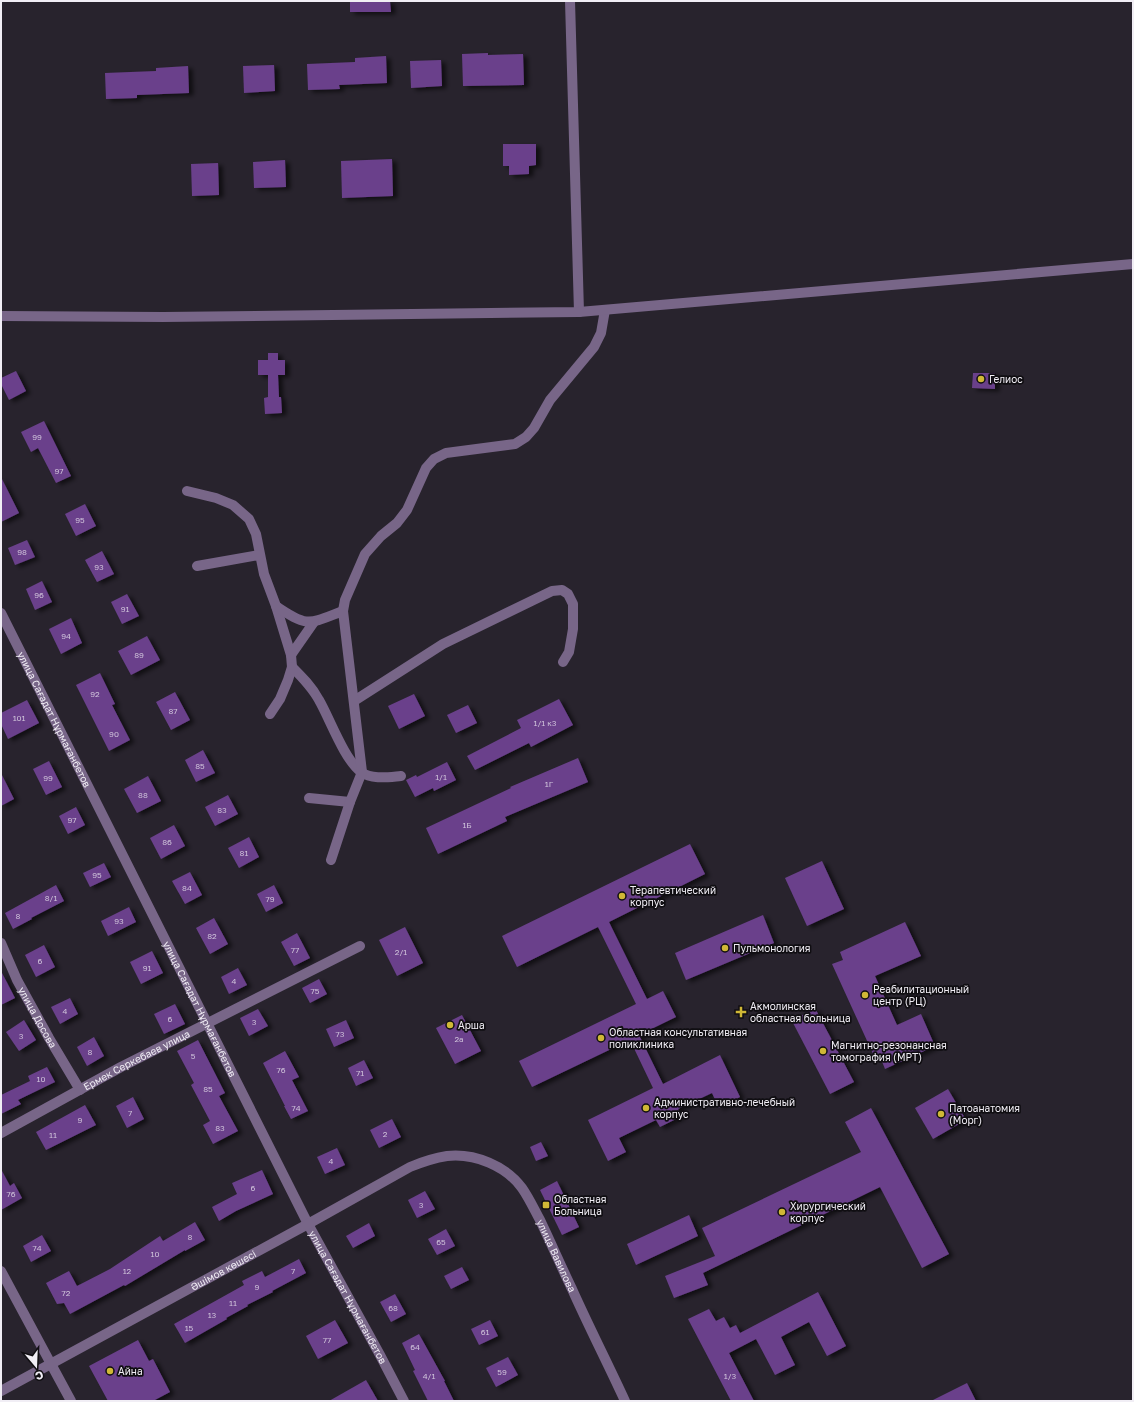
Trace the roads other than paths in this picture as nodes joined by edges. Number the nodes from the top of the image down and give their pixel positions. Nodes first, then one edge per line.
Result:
1 (570, 1) edge
2 (1133, 264) edge
3 (605, 310) junction
4 (579, 312) junction
5 (1, 316) edge
6 (187, 491) dead end
7 (259, 555) junction
8 (197, 566) dead end
9 (276, 606) junction
10 (343, 611) junction
11 (1, 613) edge
12 (314, 622) junction
13 (291, 655) junction
14 (563, 662) dead end
15 (292, 667) junction
16 (354, 701) junction
17 (270, 714) dead end
18 (362, 772) junction
19 (401, 776) dead end
20 (309, 798) dead end
21 (350, 802) junction
22 (331, 860) dead end
23 (1, 943) edge
24 (360, 946) dead end
25 (208, 1023) junction
26 (80, 1090) junction
27 (1, 1133) edge
28 (448, 1156) joint
29 (308, 1224) junction
30 (1, 1271) edge
31 (51, 1364) junction
32 (1, 1391) edge
33 (71, 1401) edge
34 (404, 1401) edge
35 (625, 1401) edge

1 - 4 street
2 - 3 street
3 - 4 street
3 - 10 street
4 - 5 street
6 - 7 street
7 - 8 street
7 - 9 street
9 - 12 street
9 - 13 street
10 - 12 street
10 - 16 street
11 - 25 street, улица Сағадат Нұрмағанбетов
12 - 13 street
13 - 15 street
14 - 16 street
15 - 17 street
15 - 18 street
16 - 18 street
18 - 19 street
18 - 21 street
20 - 21 street
21 - 22 street
23 - 26 street, улица Досова
24 - 25 street, Ермек Серкебаев улица
25 - 26 street, Ермек Серкебаев улица
25 - 29 street, улица Сағадат Нұрмағанбетов
26 - 27 street, Ермек Серкебаев улица
28 - 29 street, Әшімов көшесі
28 - 35 street, улица Вавилова
29 - 31 street, Әшімов көшесі
29 - 34 street, улица Сағадат Нұрмағанбетов
30 - 31 street
31 - 32 street, Әшімов көшесі
31 - 33 street

